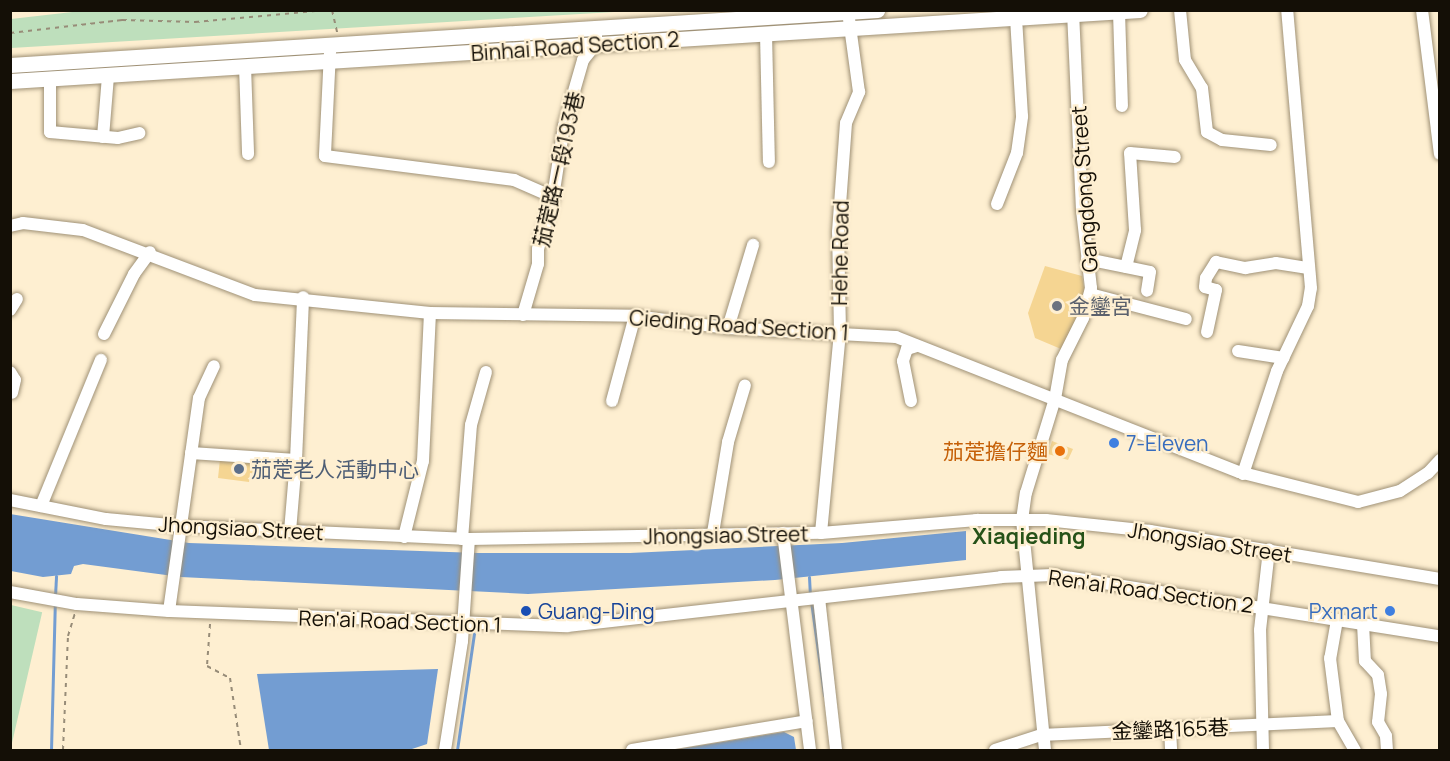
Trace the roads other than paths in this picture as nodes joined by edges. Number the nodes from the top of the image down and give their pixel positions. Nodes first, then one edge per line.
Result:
1 (877, 10) edge
2 (1140, 10) edge
3 (1180, 10) edge
4 (1287, 10) edge
5 (1422, 10) edge
6 (849, 12) edge
7 (1119, 12) junction
8 (1073, 13) edge
9 (1017, 18) junction
10 (596, 27) junction
11 (850, 29) junction
12 (766, 34) junction
13 (596, 44) junction
14 (334, 45) junction
15 (150, 56) junction
16 (331, 63) junction
17 (10, 65) edge
18 (245, 66) junction
19 (150, 73) junction
20 (108, 76) junction
21 (50, 79) junction
22 (10, 81) edge
23 (1122, 106) dead end
24 (139, 133) dead end
25 (103, 137) junction
26 (1271, 145) dead end
27 (248, 154) dead end
28 (1440, 154) edge
29 (1175, 157) dead end
30 (769, 162) dead end
31 (553, 197) junction
32 (997, 204) dead end
33 (10, 226) edge
34 (753, 245) dead end
35 (150, 252) junction
36 (1087, 259) junction
37 (1126, 267) junction
38 (1307, 268) junction
39 (1147, 291) dead end
40 (1090, 294) junction
41 (303, 297) junction
42 (430, 313) junction
43 (523, 315) junction
44 (635, 316) junction
45 (1186, 318) dead end
46 (728, 328) junction
47 (840, 332) junction
48 (1207, 332) dead end
49 (104, 334) dead end
50 (917, 346) junction
51 (1238, 351) dead end
52 (1282, 358) junction
53 (101, 360) dead end
54 (214, 366) dead end
55 (10, 372) edge
56 (486, 372) dead end
57 (745, 385) dead end
58 (12, 393) edge
59 (1055, 399) junction
60 (612, 401) dead end
61 (911, 402) dead end
62 (191, 453) junction
63 (296, 459) junction
64 (1440, 460) edge
65 (1244, 474) junction
66 (10, 500) edge
67 (41, 506) junction
68 (1022, 520) junction
69 (181, 526) junction
70 (290, 531) junction
71 (713, 533) junction
72 (821, 534) junction
73 (404, 537) junction
74 (783, 538) junction
75 (466, 542) junction
76 (1269, 550) junction
77 (1026, 576) junction
78 (1440, 579) edge
79 (10, 592) edge
80 (806, 599) junction
81 (1262, 608) junction
82 (169, 611) junction
83 (1337, 620) junction
84 (464, 624) junction
85 (1363, 624) junction
86 (1440, 636) edge
87 (807, 721) junction
88 (1338, 721) junction
89 (1262, 726) junction
90 (1170, 729) junction
91 (1041, 735) junction
92 (445, 750) edge
93 (632, 750) edge
94 (810, 750) edge
95 (836, 750) edge
96 (995, 750) edge
97 (1045, 750) edge
98 (1171, 750) edge
99 (1263, 750) edge
100 (1355, 750) edge
101 (1386, 750) edge

1 - 6 main road, Binhai Road Section 2
2 - 7 main road, Binhai Road Section 2
3 - 26 street
4 - 38 street
5 - 28 street
6 - 10 main road, Binhai Road Section 2
6 - 11 street, Hehe Road
7 - 8 main road, Binhai Road Section 2
7 - 23 street
8 - 9 main road, Binhai Road Section 2
8 - 36 street, Gangdong Street
9 - 11 main road, Binhai Road Section 2
9 - 32 street
10 - 13 street
10 - 14 main road, Binhai Road Section 2
11 - 12 main road, Binhai Road Section 2
11 - 47 street, Hehe Road
12 - 13 main road, Binhai Road Section 2
12 - 30 street
13 - 16 main road, Binhai Road Section 2
13 - 31 street, 茄萣路一段193巷
14 - 15 main road, Binhai Road Section 2
14 - 16 street
15 - 17 main road, Binhai Road Section 2
15 - 19 main road
16 - 18 main road, Binhai Road Section 2
16 - 31 street
18 - 19 main road, Binhai Road Section 2
18 - 27 street
19 - 20 main road, Binhai Road Section 2
20 - 21 main road, Binhai Road Section 2
20 - 25 street
21 - 22 main road, Binhai Road Section 2
21 - 25 street
24 - 25 street
29 - 37 street
31 - 43 street, 茄萣路一段193巷
33 - 35 street, Cieding Road Section 1
34 - 46 street
35 - 41 street, Cieding Road Section 1
35 - 49 street
36 - 37 street
36 - 40 street, Gangdong Street
37 - 39 street
38 - 48 street
38 - 52 street
40 - 45 street
40 - 59 street, Gangdong Street
41 - 42 street, Cieding Road Section 1
41 - 63 street
42 - 43 street, Cieding Road Section 1
42 - 73 street
43 - 44 street, Cieding Road Section 1
44 - 46 street, Cieding Road Section 1
44 - 60 street
46 - 47 street, Cieding Road Section 1
47 - 50 street, Cieding Road Section 1
47 - 72 street, Hehe Road
50 - 59 street, Cieding Road Section 1
50 - 61 street
51 - 52 street
52 - 65 street
53 - 67 street
54 - 62 street
55 - 58 street
56 - 75 street
57 - 71 street
59 - 65 street, Cieding Road Section 1
59 - 68 street, Gangdong Street
62 - 63 street
62 - 69 street
63 - 70 street
64 - 65 street, Cieding Road Section 1
66 - 67 street, Jhongsiao Street
67 - 69 street, Jhongsiao Street
68 - 72 street, Jhongsiao Street
68 - 76 street, Jhongsiao Street
68 - 77 street, Gangdong Street
69 - 70 street, Jhongsiao Street
69 - 82 street
70 - 73 street, Jhongsiao Street
71 - 74 street, Jhongsiao Street
71 - 75 street, Jhongsiao Street
72 - 74 street, Jhongsiao Street
73 - 75 street, Jhongsiao Street
74 - 80 street
75 - 84 street
76 - 78 street, Jhongsiao Street
76 - 81 street
77 - 80 street, Ren'ai Road Section 2
77 - 81 street, Ren'ai Road Section 2
77 - 91 street, Gangdong Street
79 - 82 street, Ren'ai Road Section 1
80 - 84 street, Ren'ai Road Section 1
80 - 87 street
80 - 95 street
81 - 83 street, Ren'ai Road Section 2
81 - 89 street
82 - 84 street, Ren'ai Road Section 1
83 - 85 street, Ren'ai Road Section 2
83 - 88 street
84 - 92 street
85 - 86 street, Ren'ai Road Section 2
85 - 101 street
87 - 93 street
87 - 94 street
88 - 89 street, 金鑾路165巷
88 - 100 street
89 - 90 street, 金鑾路165巷
89 - 99 street
90 - 91 street, 金鑾路165巷
90 - 98 street
91 - 96 street, 金鑾路165巷
91 - 97 street, Gangdong Street

